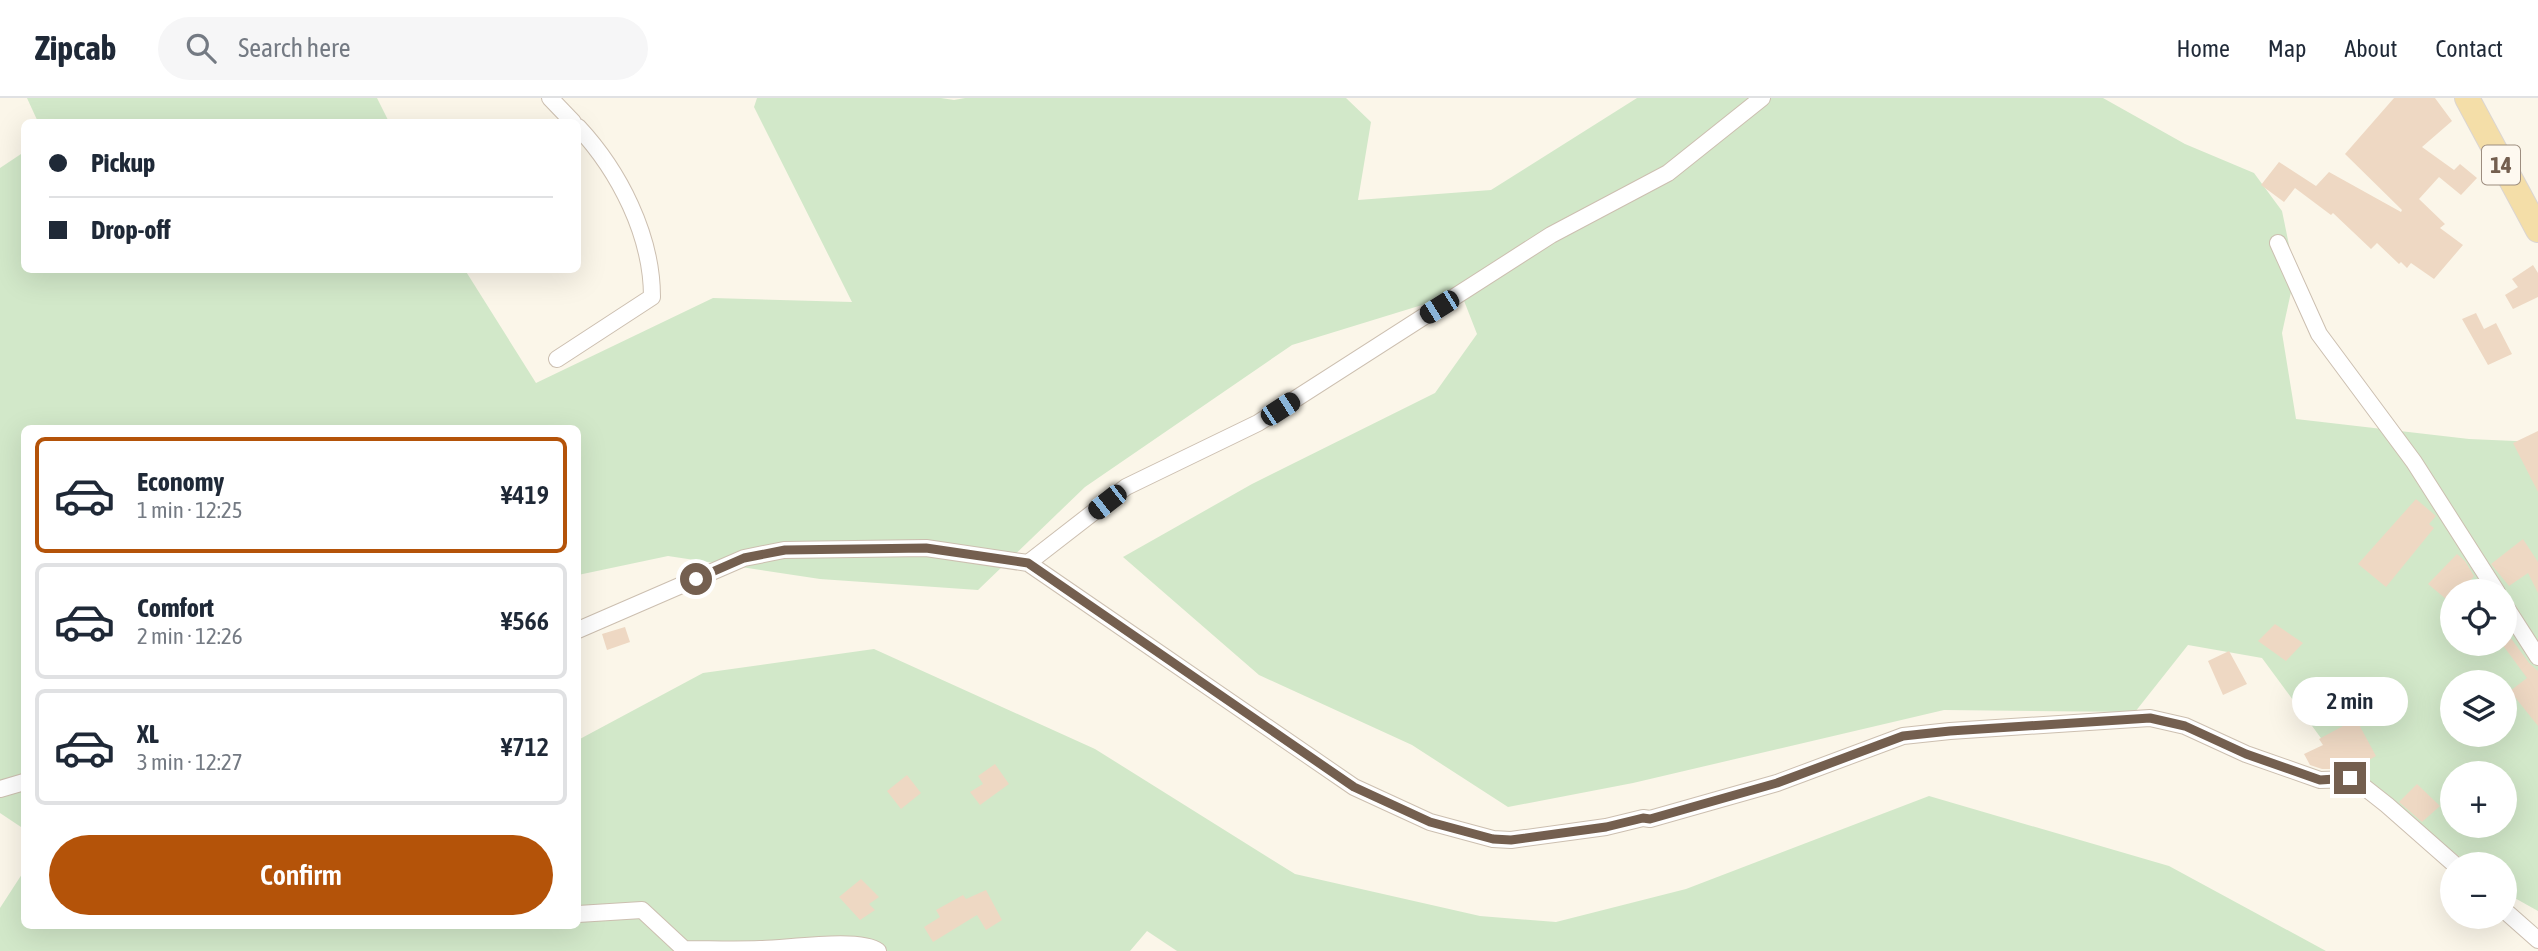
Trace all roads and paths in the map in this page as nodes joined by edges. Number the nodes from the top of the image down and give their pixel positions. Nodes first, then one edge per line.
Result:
1 (550, 98) edge
2 (1762, 98) edge
3 (2467, 98) edge
4 (570, 119) edge
5 (581, 131) edge
6 (2538, 230) edge
7 (2278, 243) dead end
8 (557, 359) dead end
9 (1028, 563) junction
10 (2489, 579) edge
11 (2517, 624) edge
12 (581, 629) edge
13 (2538, 657) edge
14 (21, 783) edge
15 (0, 789) edge
16 (2440, 852) edge
17 (581, 914) edge
18 (2517, 921) edge
19 (2538, 940) edge
20 (878, 951) edge

1 - 4 street
2 - 9 street
3 - 6 main road, 14
5 - 8 street
7 - 10 street
9 - 12 street
9 - 16 street
11 - 13 street
14 - 15 street
17 - 20 street
18 - 19 street

